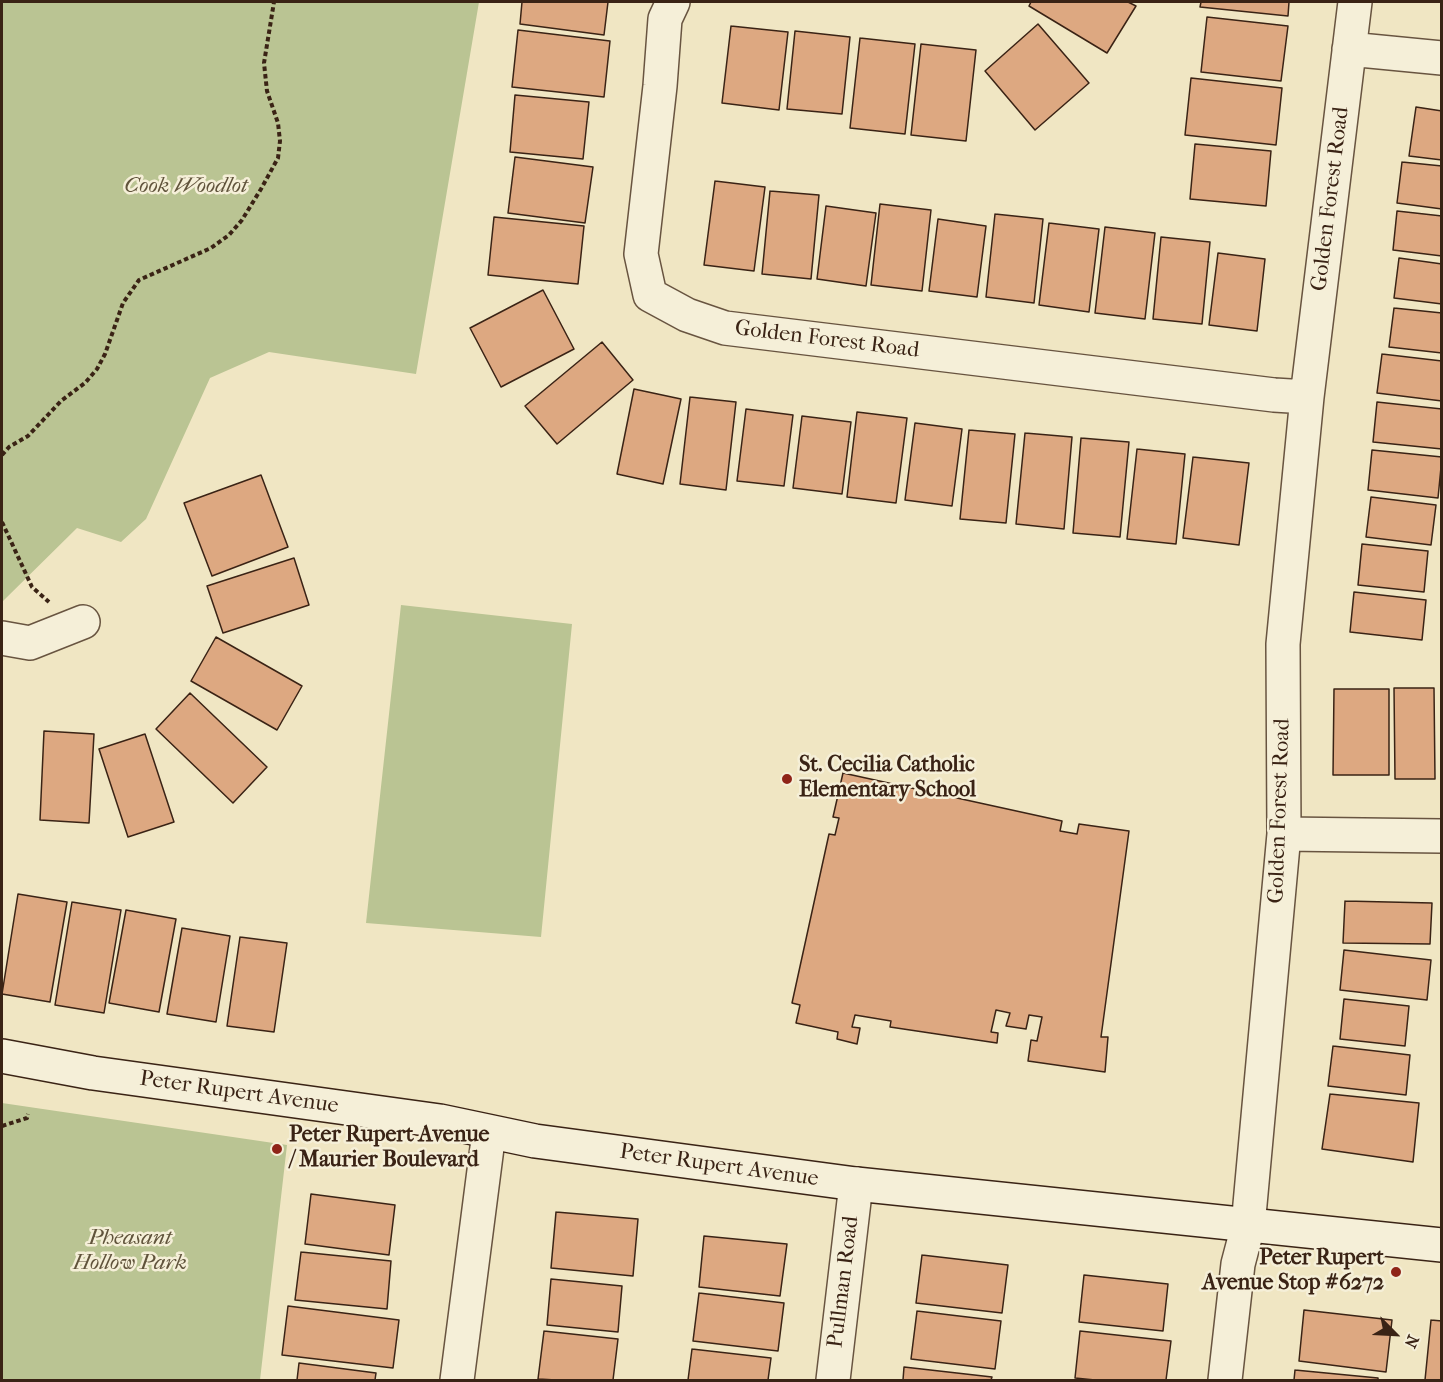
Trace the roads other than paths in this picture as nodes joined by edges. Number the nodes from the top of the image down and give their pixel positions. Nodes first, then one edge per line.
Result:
1 (673, 2) edge
2 (1354, 2) edge
3 (1349, 49) junction
4 (1442, 58) edge
5 (1307, 397) junction
6 (84, 622) road end
7 (2, 638) edge
8 (1284, 834) junction
9 (1442, 836) edge
10 (2, 1056) edge
11 (489, 1132) junction
12 (856, 1184) junction
13 (1248, 1226) junction
14 (1442, 1245) edge
15 (458, 1380) edge
16 (833, 1380) edge
17 (1225, 1380) edge

1 - 5 street, Golden Forest Road
2 - 3 street, Golden Forest Road
3 - 4 street
3 - 5 street, Golden Forest Road
5 - 8 street, Golden Forest Road
6 - 7 street
8 - 9 street
8 - 13 street, Golden Forest Road
10 - 11 street, Peter Rupert Avenue
11 - 12 street, Peter Rupert Avenue
11 - 15 street
12 - 13 street, Peter Rupert Avenue
12 - 16 street, Pullman Road
13 - 14 street, Peter Rupert Avenue
13 - 17 street, Golden Forest Road

